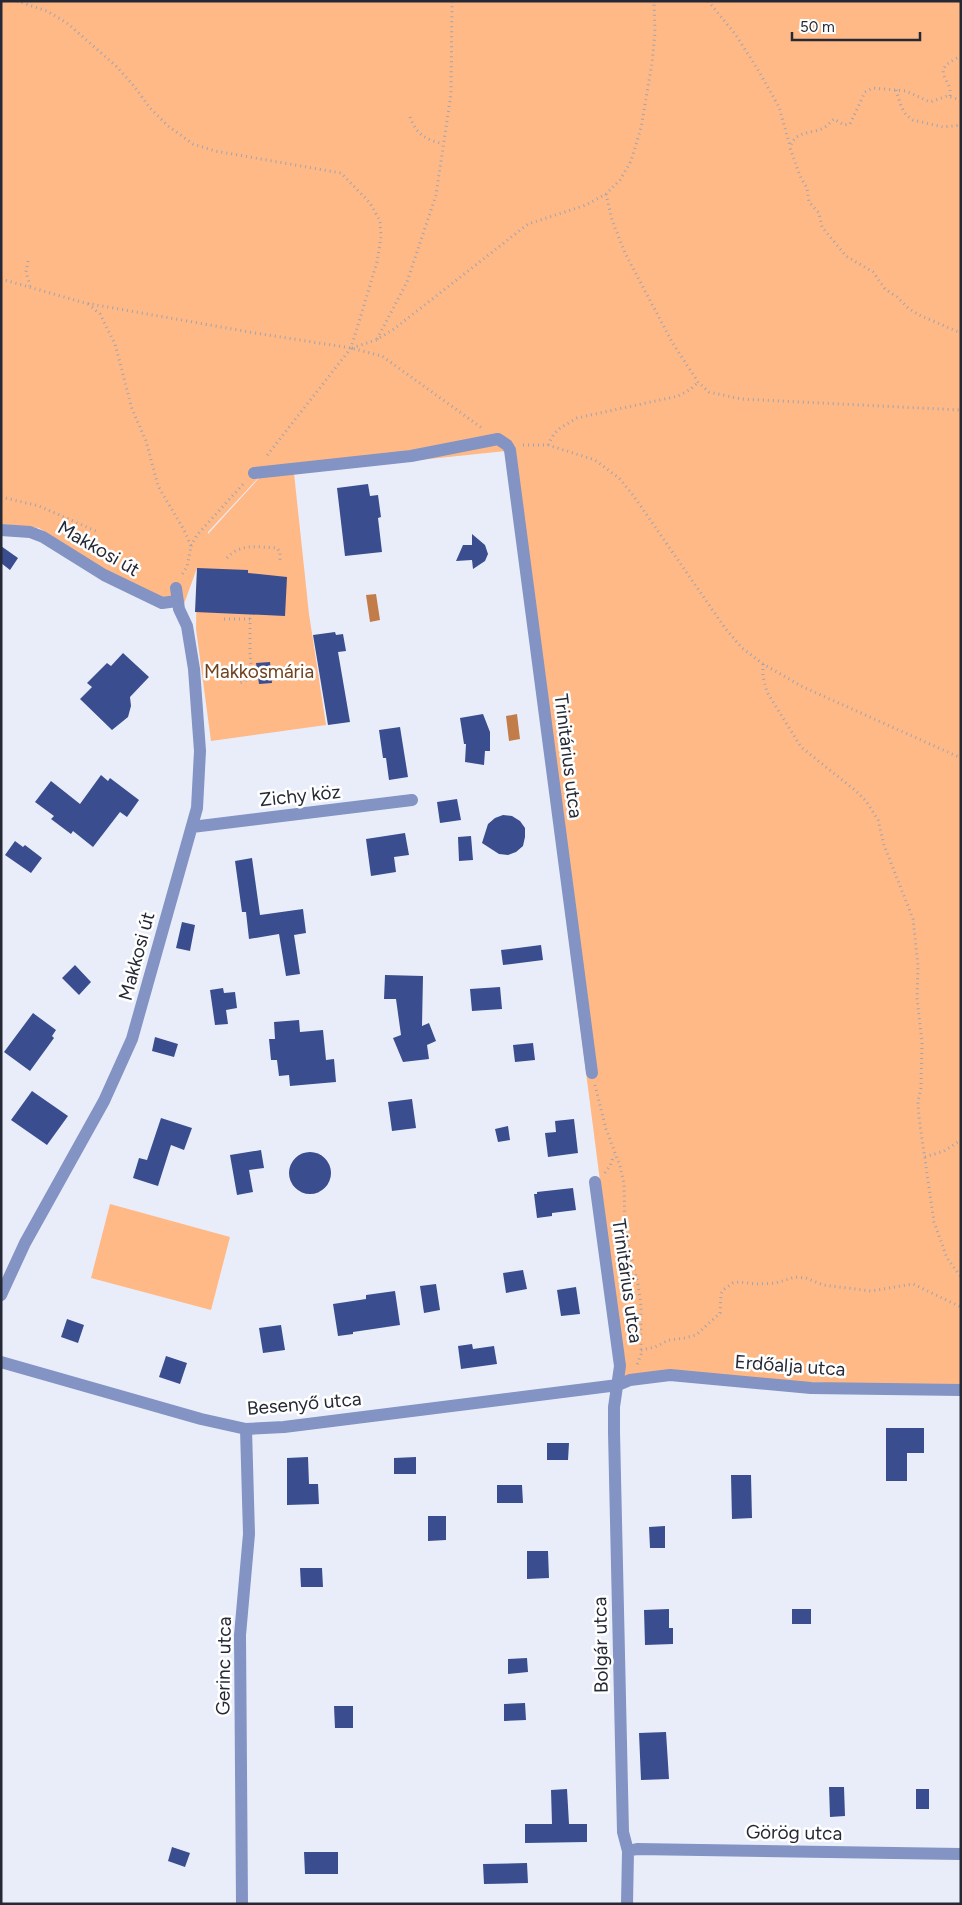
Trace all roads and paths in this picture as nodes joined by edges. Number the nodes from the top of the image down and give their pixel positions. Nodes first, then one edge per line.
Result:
1 (17, 1) edge
2 (452, 1) edge
3 (654, 1) edge
4 (708, 1) edge
5 (961, 56) edge
6 (896, 90) junction
7 (950, 96) junction
8 (961, 100) edge
9 (410, 117) dead end
10 (961, 125) edge
11 (443, 144) junction
12 (790, 146) junction
13 (606, 194) junction
14 (28, 261) dead end
15 (1, 279) edge
16 (30, 287) junction
17 (85, 303) junction
18 (961, 333) edge
19 (376, 340) junction
20 (351, 348) junction
21 (698, 382) junction
22 (961, 410) edge
23 (502, 442) junction
24 (548, 445) junction
25 (254, 473) junction
26 (1, 497) edge
27 (1, 530) edge
28 (98, 532) dead end
29 (191, 546) junction
30 (227, 558) dead end
31 (280, 561) dead end
32 (176, 595) junction
33 (250, 614) dead end
34 (224, 619) dead end
35 (250, 620) junction
36 (764, 664) junction
37 (239, 683) dead end
38 (961, 758) edge
39 (412, 800) dead end
40 (192, 827) junction
41 (592, 1072) joint
42 (961, 1140) edge
43 (925, 1157) junction
44 (595, 1182) dead end
45 (961, 1277) edge
46 (1, 1295) edge
47 (961, 1307) edge
48 (641, 1350) junction
49 (1, 1362) edge
50 (630, 1380) junction
51 (618, 1385) junction
52 (961, 1390) edge
53 (246, 1429) junction
54 (628, 1851) junction
55 (961, 1854) edge
56 (242, 1904) edge
57 (628, 1904) edge

1 - 20 path
2 - 11 path
3 - 13 path
4 - 12 path
5 - 7 path
6 - 7 path
6 - 10 path
6 - 12 path
7 - 8 path
9 - 11 path
11 - 19 path
12 - 18 path
13 - 19 path
13 - 21 path
14 - 16 path
15 - 16 path
16 - 17 path
17 - 20 path
17 - 29 path
19 - 20 path
20 - 23 path
20 - 25 path
21 - 22 path
21 - 24 path
23 - 24 path
23 - 25 street
23 - 41 street, Trinitárius utca
24 - 36 path
25 - 29 path
26 - 28 path
27 - 32 street, Makkosi út
29 - 32 path
30 - 31 path
32 - 40 street, Makkosi út
33 - 35 path
34 - 35 path
35 - 37 path
36 - 38 path
36 - 43 path
39 - 40 street, Zichy köz
40 - 46 street, Makkosi út
41 - 48 path
42 - 43 path
43 - 45 path
44 - 51 street, Trinitárius utca
47 - 48 path
48 - 50 path
49 - 53 street, Besenyő utca
50 - 51 street, Erdőalja utca
50 - 52 street, Erdőalja utca
51 - 53 street, Besenyő utca
51 - 54 street, Bolgár utca
53 - 56 street, Gerinc utca
54 - 55 street, Görög utca
54 - 57 street, Bolgár utca

